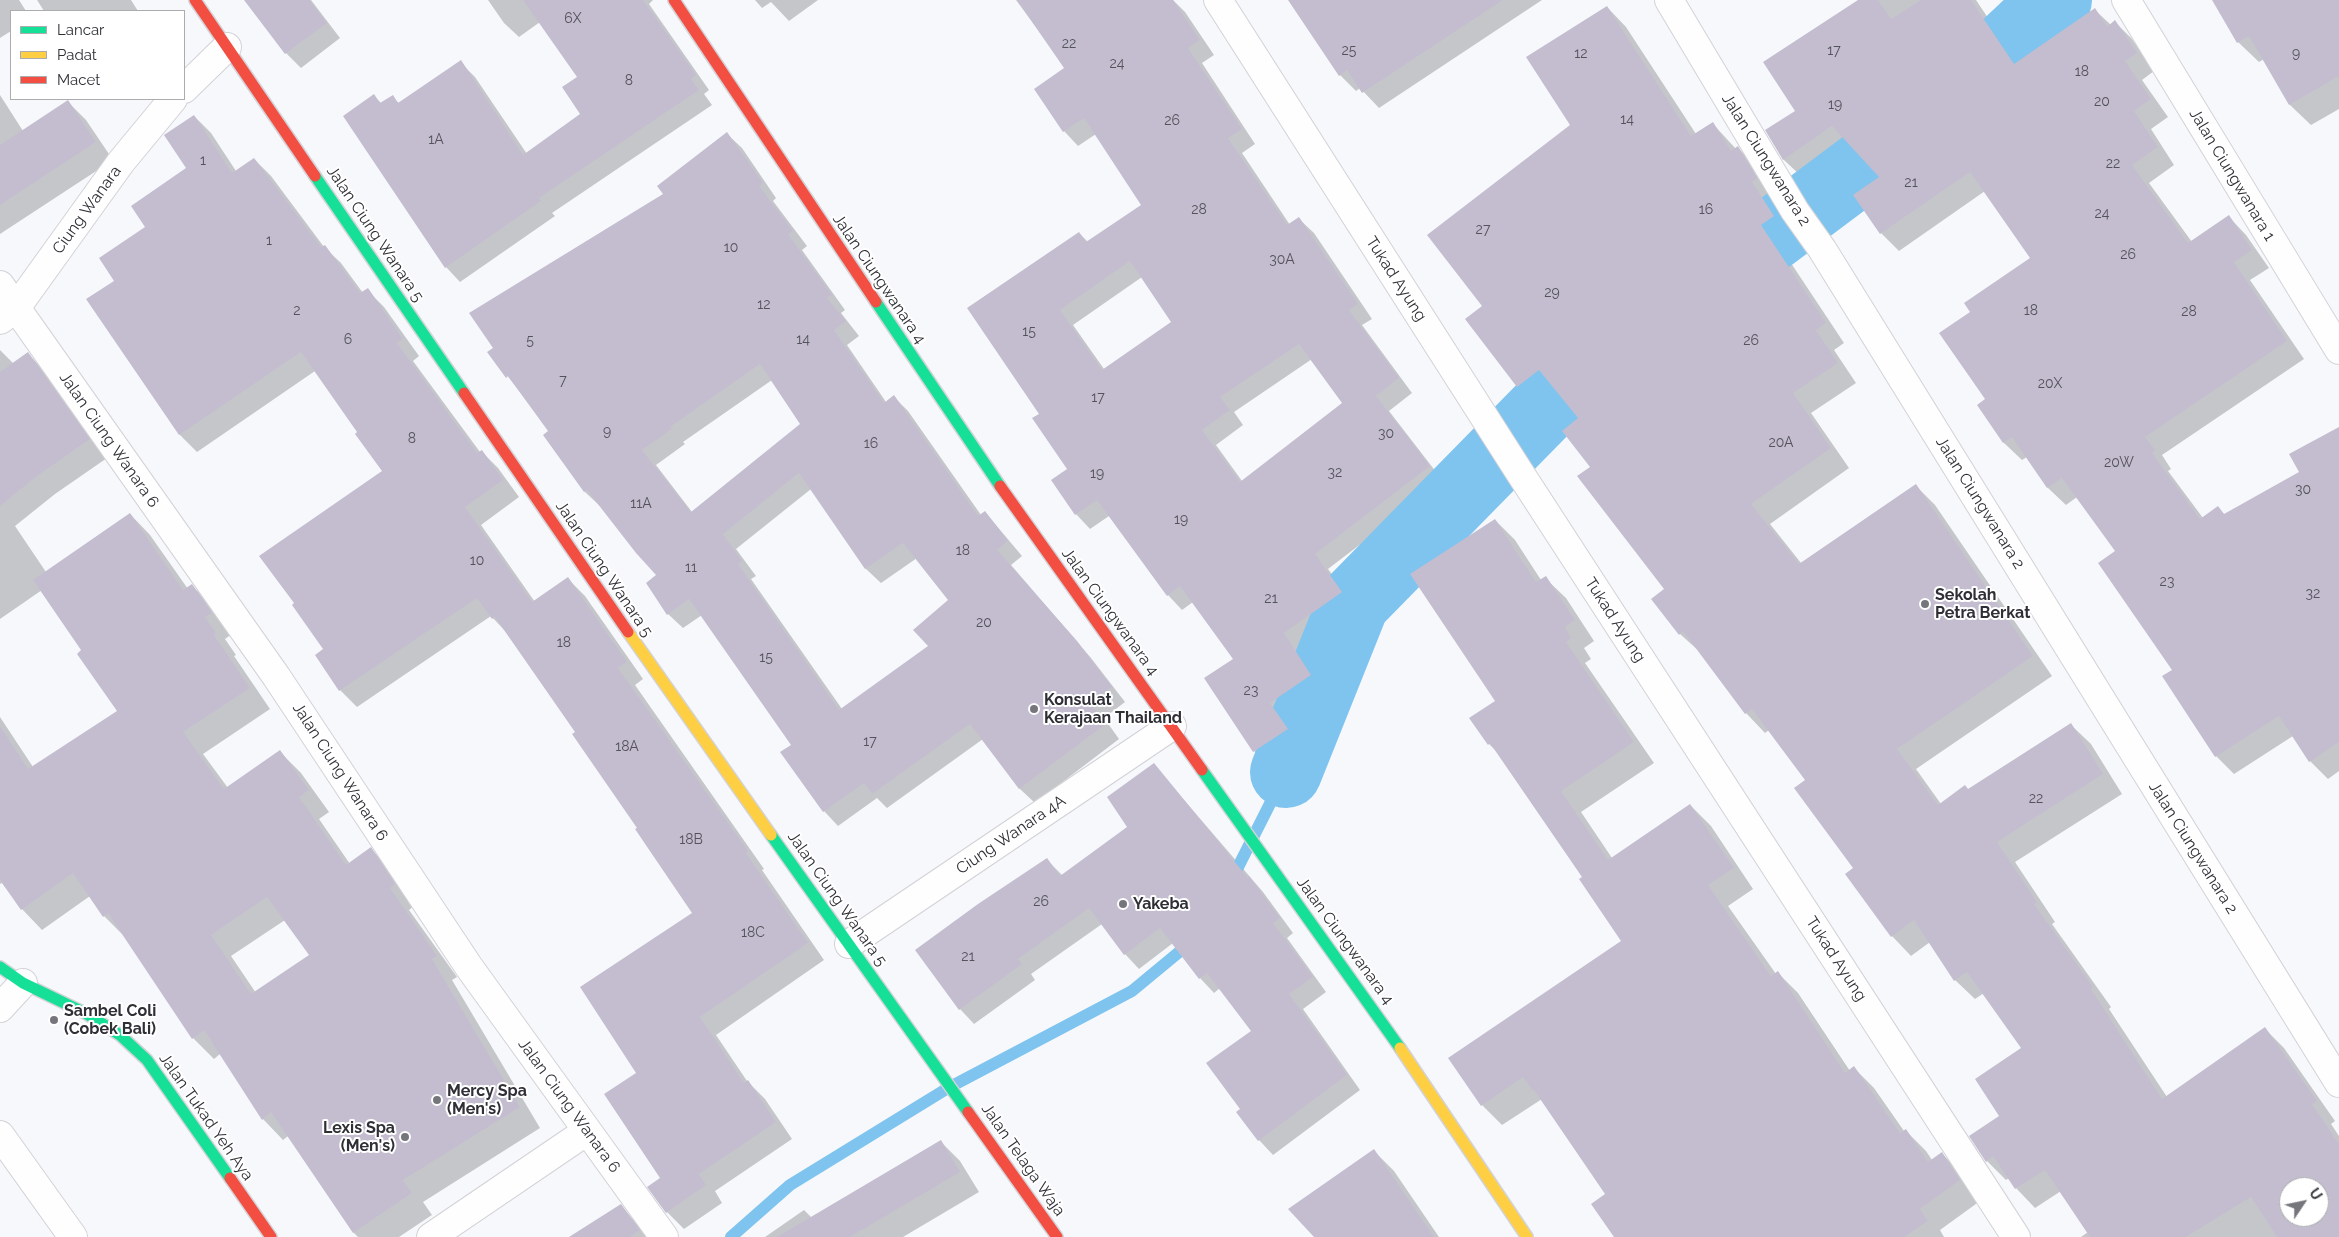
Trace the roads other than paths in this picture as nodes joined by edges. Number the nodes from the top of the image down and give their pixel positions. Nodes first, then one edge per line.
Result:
1 (195, 0) edge
2 (674, 0) edge
3 (1218, 0) edge
4 (1669, 0) edge
5 (2126, 0) edge
6 (227, 47) junction
7 (185, 88) edge
8 (173, 100) edge
9 (0, 285) edge
10 (8, 314) edge
11 (2339, 350) edge
12 (1172, 726) junction
13 (849, 944) junction
14 (0, 967) edge
15 (23, 983) junction
16 (0, 1008) edge
17 (2339, 1083) edge
18 (962, 1103) joint
19 (587, 1131) junction
20 (0, 1135) edge
21 (73, 1237) edge
22 (271, 1237) edge
23 (431, 1237) edge
24 (664, 1237) edge
25 (1057, 1237) edge
26 (1527, 1237) edge
27 (2016, 1237) edge

1 - 6 street
2 - 12 street, Jalan Ciungwanara 4
3 - 27 street, Tukad Ayung
4 - 17 street, Jalan Ciungwanara 2
5 - 11 street, Jalan Ciungwanara 1
6 - 7 street
6 - 13 street, Jalan Ciung Wanara 5
8 - 10 street, Ciung Wanara
9 - 10 street, Jalan Ciung Wanara 6
10 - 19 street, Jalan Ciung Wanara 6
12 - 13 street, Ciung Wanara 4A
12 - 26 street, Jalan Ciungwanara 4
13 - 18 street, Jalan Ciung Wanara 5
14 - 15 street, Jalan Tukad Yeh Aya
15 - 16 street
15 - 22 street, Jalan Tukad Yeh Aya
18 - 25 street, Jalan Telaga Waja
19 - 23 street
19 - 24 street, Jalan Ciung Wanara 6
20 - 21 street

